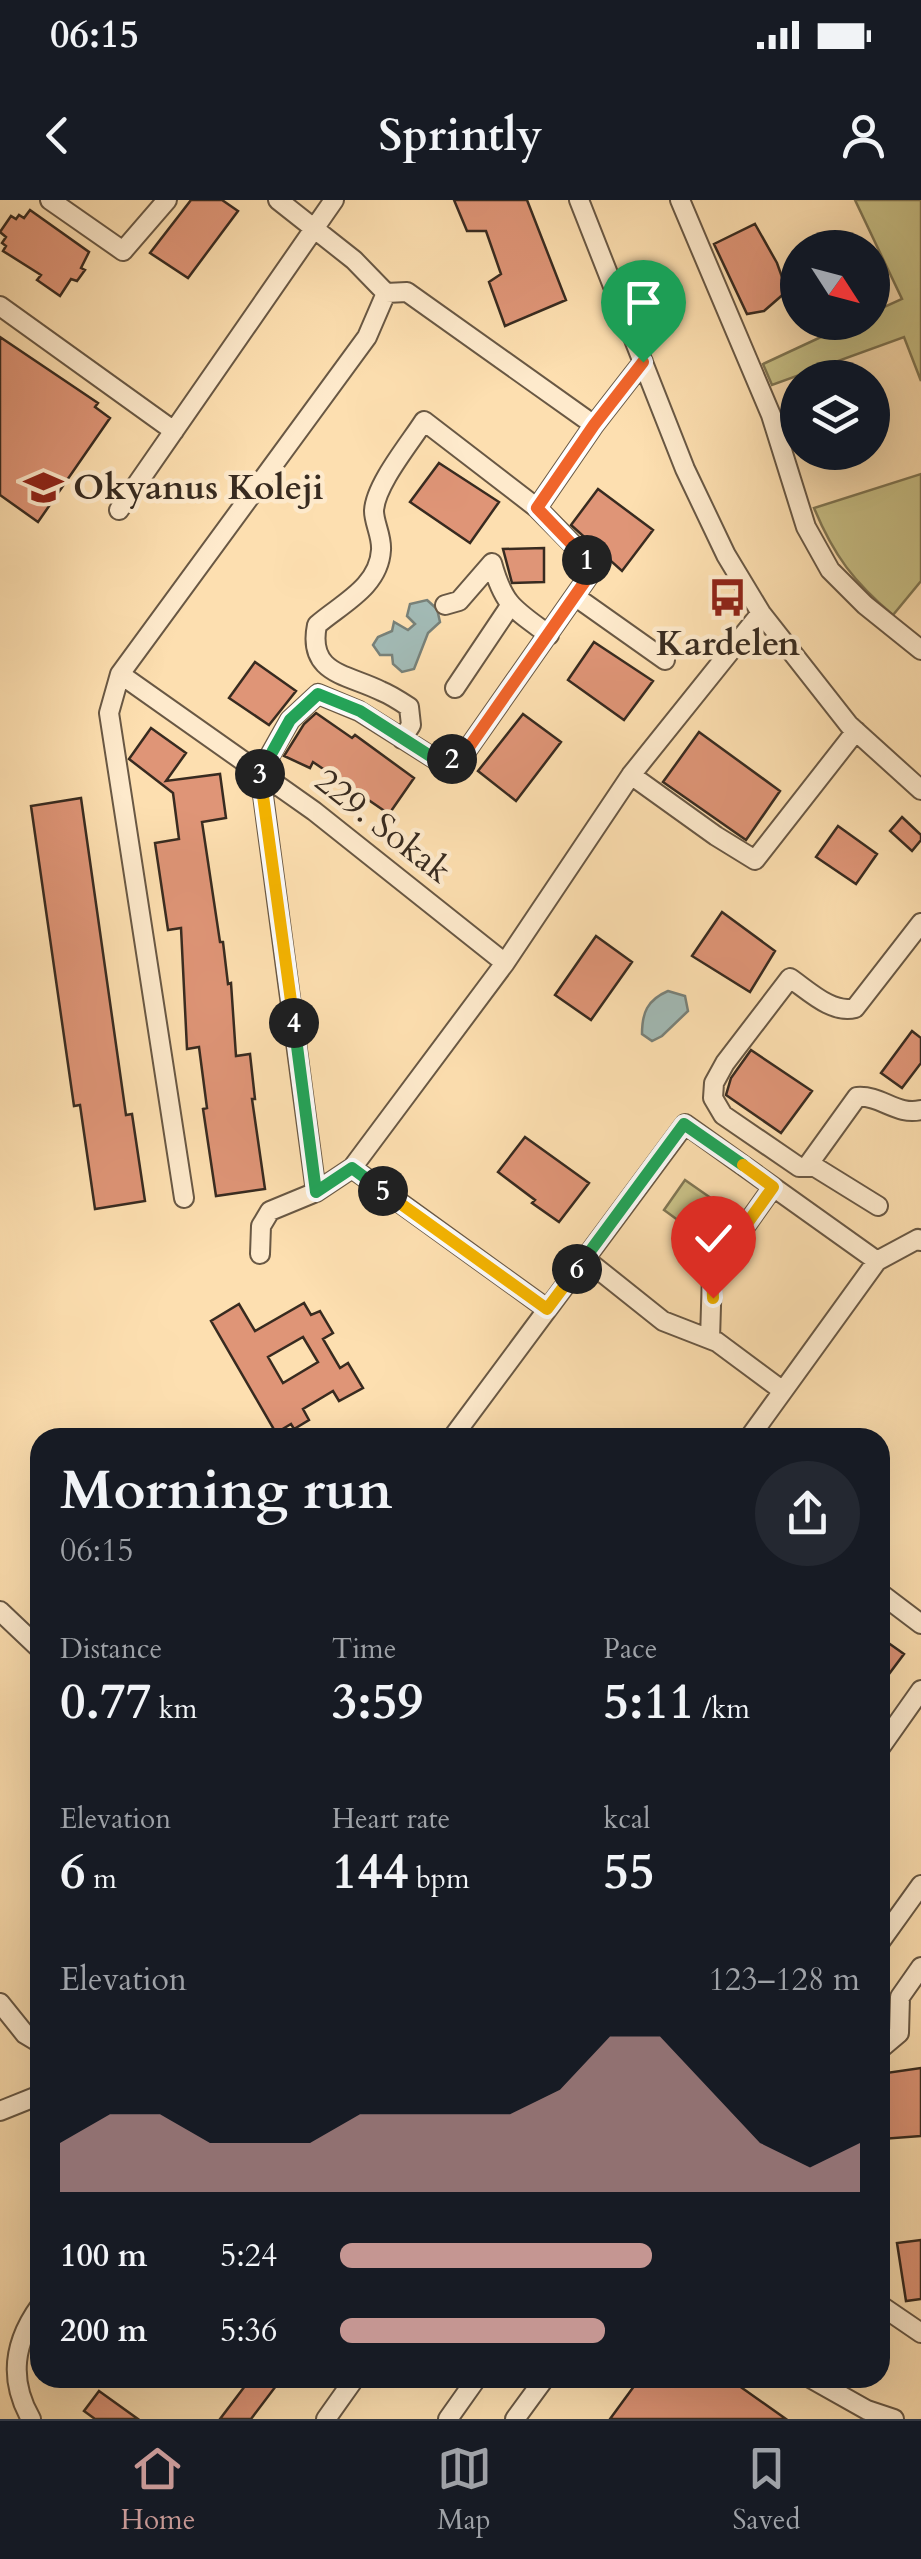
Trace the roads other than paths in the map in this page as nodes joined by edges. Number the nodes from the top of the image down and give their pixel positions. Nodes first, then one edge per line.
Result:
1 (50, 200) edge
2 (167, 200) edge
3 (278, 200) edge
4 (334, 200) edge
5 (580, 200) edge
6 (680, 200) edge
7 (314, 228) junction
8 (386, 293) junction
9 (0, 306) edge
10 (643, 362) junction
11 (594, 425) junction
12 (174, 430) junction
13 (537, 508) junction
14 (119, 510) dead end
15 (576, 597) junction
16 (446, 605) dead end
17 (510, 606) junction
18 (761, 613) junction
19 (549, 635) junction
20 (921, 650) edge
21 (665, 660) dead end
22 (120, 674) junction
23 (455, 688) dead end
24 (856, 731) junction
25 (402, 740) junction
26 (260, 773) junction
27 (631, 775) junction
28 (921, 790) edge
29 (921, 923) edge
30 (505, 963) junction
31 (921, 1110) edge
32 (808, 1165) junction
33 (352, 1168) junction
34 (773, 1187) junction
35 (316, 1192) junction
36 (184, 1198) dead end
37 (878, 1206) dead end
38 (921, 1241) edge
39 (260, 1254) dead end
40 (584, 1258) junction
41 (877, 1261) junction
42 (547, 1309) junction
43 (710, 1340) junction
44 (783, 1390) junction
45 (459, 1428) edge
46 (756, 1428) edge
47 (890, 1601) edge
48 (0, 1612) edge
49 (921, 1624) edge
50 (30, 1640) edge
51 (921, 1690) edge
52 (890, 1734) edge
53 (921, 1885) edge
54 (890, 1928) edge
55 (921, 1967) edge
56 (890, 1996) edge
57 (900, 1997) junction
58 (0, 2003) edge
59 (30, 2037) edge
60 (890, 2042) edge
61 (30, 2099) edge
62 (0, 2111) edge
63 (890, 2311) edge
64 (30, 2320) edge
65 (921, 2333) edge
66 (349, 2388) edge
67 (470, 2388) edge
68 (537, 2388) edge
69 (828, 2388) edge
70 (31, 2419) edge
71 (326, 2419) edge
72 (448, 2419) edge
73 (514, 2419) edge
74 (894, 2419) edge

1 - 2 street
3 - 7 street
4 - 7 street
5 - 10 street
6 - 20 street
7 - 8 street
7 - 12 street
8 - 11 street
8 - 22 street
9 - 12 street
10 - 11 street
10 - 18 street
11 - 13 street
12 - 14 street
13 - 15 street
13 - 25 street
15 - 19 street
15 - 21 street
16 - 17 street
17 - 19 street
17 - 23 street
18 - 24 street
18 - 27 street
19 - 25 street
22 - 26 street, 229. Sokak
22 - 36 street
24 - 27 street
24 - 28 street
25 - 26 street
26 - 30 street, 229. Sokak
26 - 35 street
27 - 30 street
29 - 32 street
30 - 33 street
31 - 32 street
32 - 37 street
33 - 35 street
33 - 42 street
34 - 40 street
34 - 41 street
34 - 43 street
35 - 39 street
38 - 41 street
40 - 42 street
40 - 43 street
41 - 44 street
42 - 45 street
43 - 44 street
44 - 46 street
47 - 49 street
48 - 50 street
51 - 52 street
53 - 54 street
55 - 57 street
56 - 57 street
57 - 60 street
58 - 59 street
61 - 62 street
63 - 65 street
64 - 70 street
66 - 71 street
67 - 72 street
68 - 73 street
69 - 74 street

